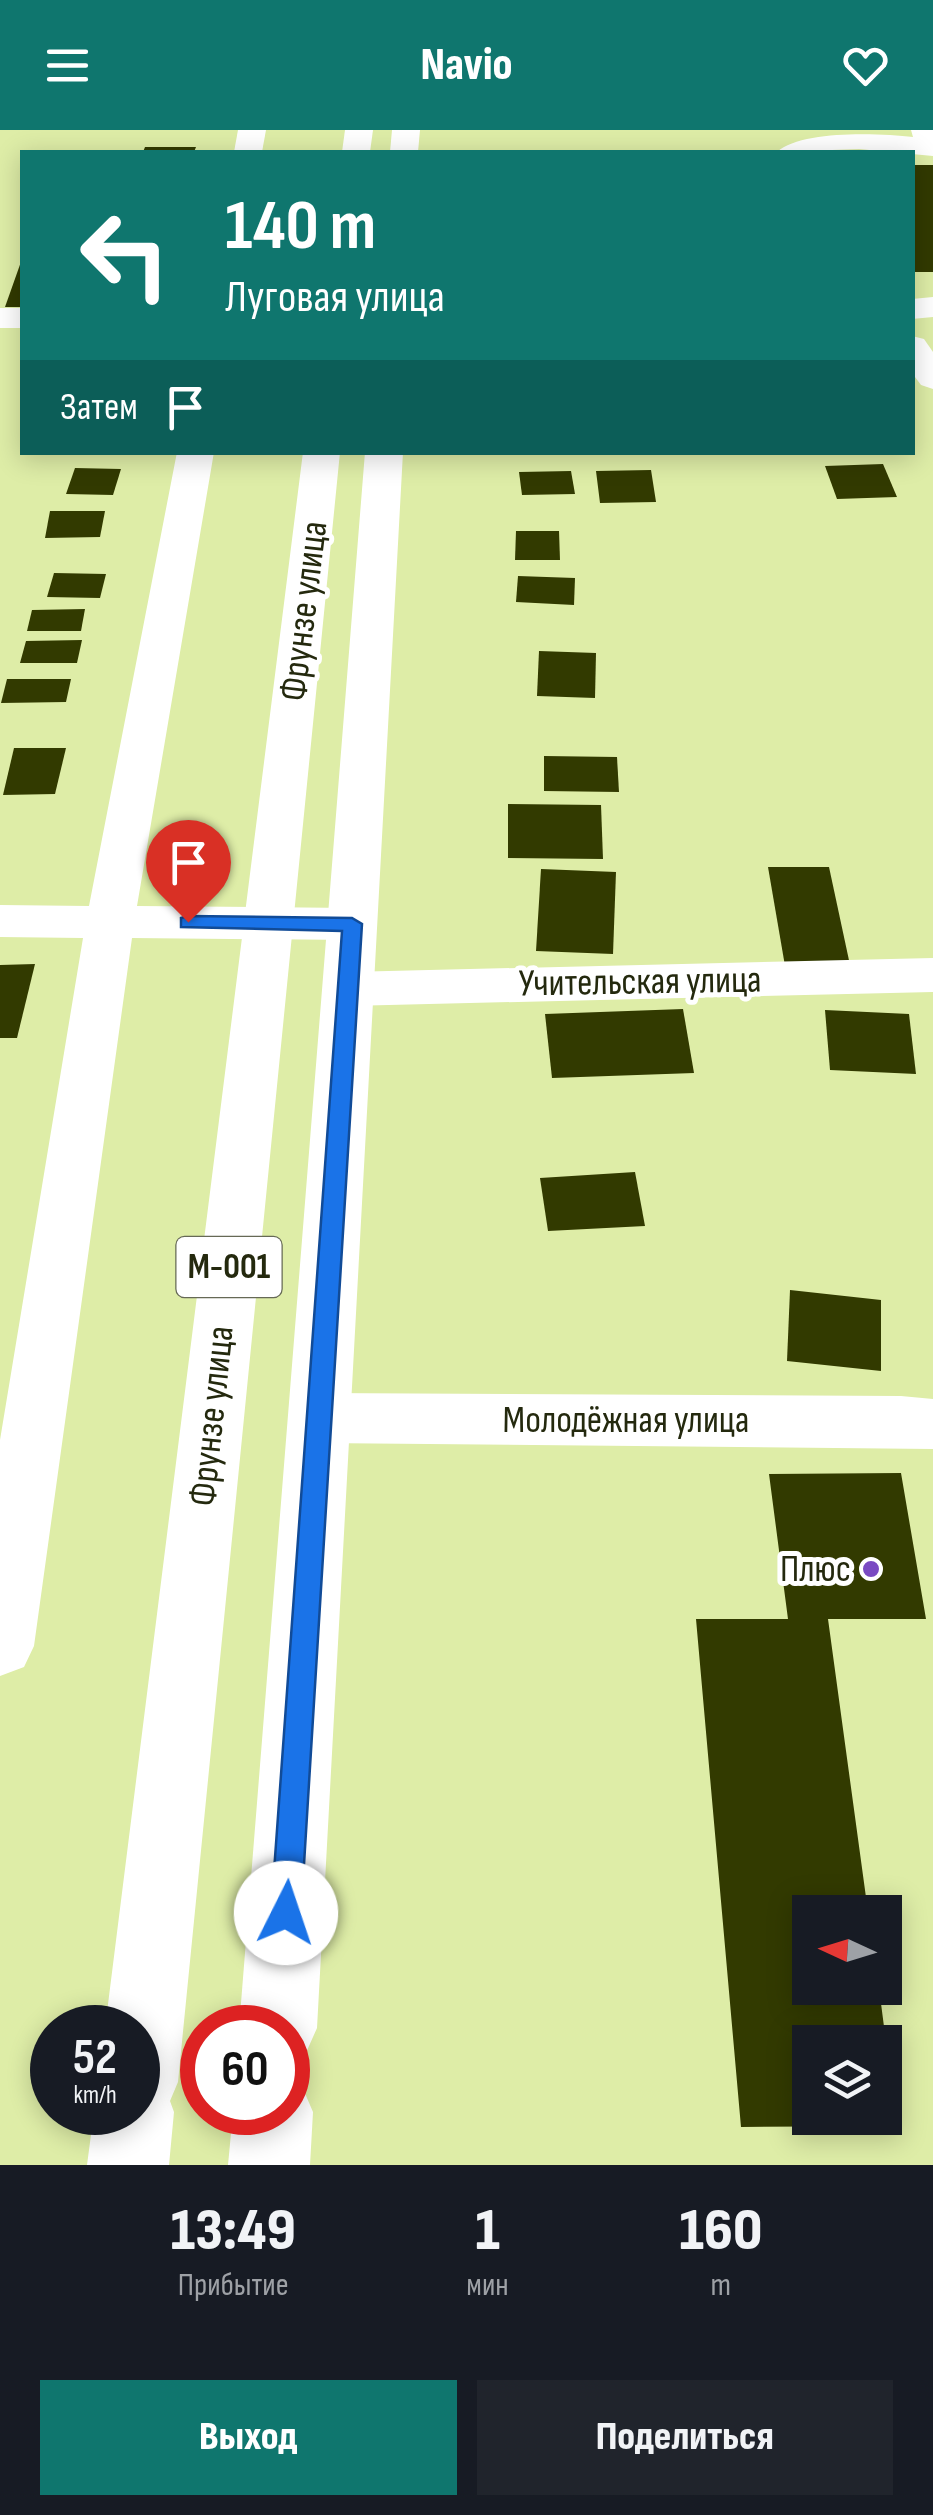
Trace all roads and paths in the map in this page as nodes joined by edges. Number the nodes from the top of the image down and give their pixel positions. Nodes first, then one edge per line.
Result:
1 (929, 138) edge
2 (795, 150) edge
3 (915, 351) edge
4 (933, 378) edge
5 (195, 455) edge
6 (322, 455) edge
7 (384, 455) edge
8 (0, 920) edge
9 (110, 922) junction
10 (267, 923) junction
11 (352, 924) junction
12 (933, 975) edge
13 (348, 989) junction
14 (319, 1418) junction
15 (933, 1424) edge
16 (0, 1646) edge
17 (147, 2005) edge
18 (280, 2005) edge
19 (131, 2135) edge
20 (271, 2135) edge
21 (128, 2165) edge
22 (269, 2165) edge

1 - 2 main road
3 - 4 main road
5 - 9 main road
6 - 10 main road, Фрунзе улица / M-001
7 - 11 main road, Фрунзе улица / M-001
8 - 9 main road
9 - 10 main road
9 - 16 main road
10 - 11 main road
10 - 17 main road, Фрунзе улица / M-001
11 - 13 main road, Фрунзе улица / M-001
12 - 13 main road, Учительская улица
13 - 14 main road, Фрунзе улица / M-001
14 - 15 main road, Молодёжная улица
14 - 18 main road, Фрунзе улица / M-001
19 - 21 main road
20 - 22 main road

